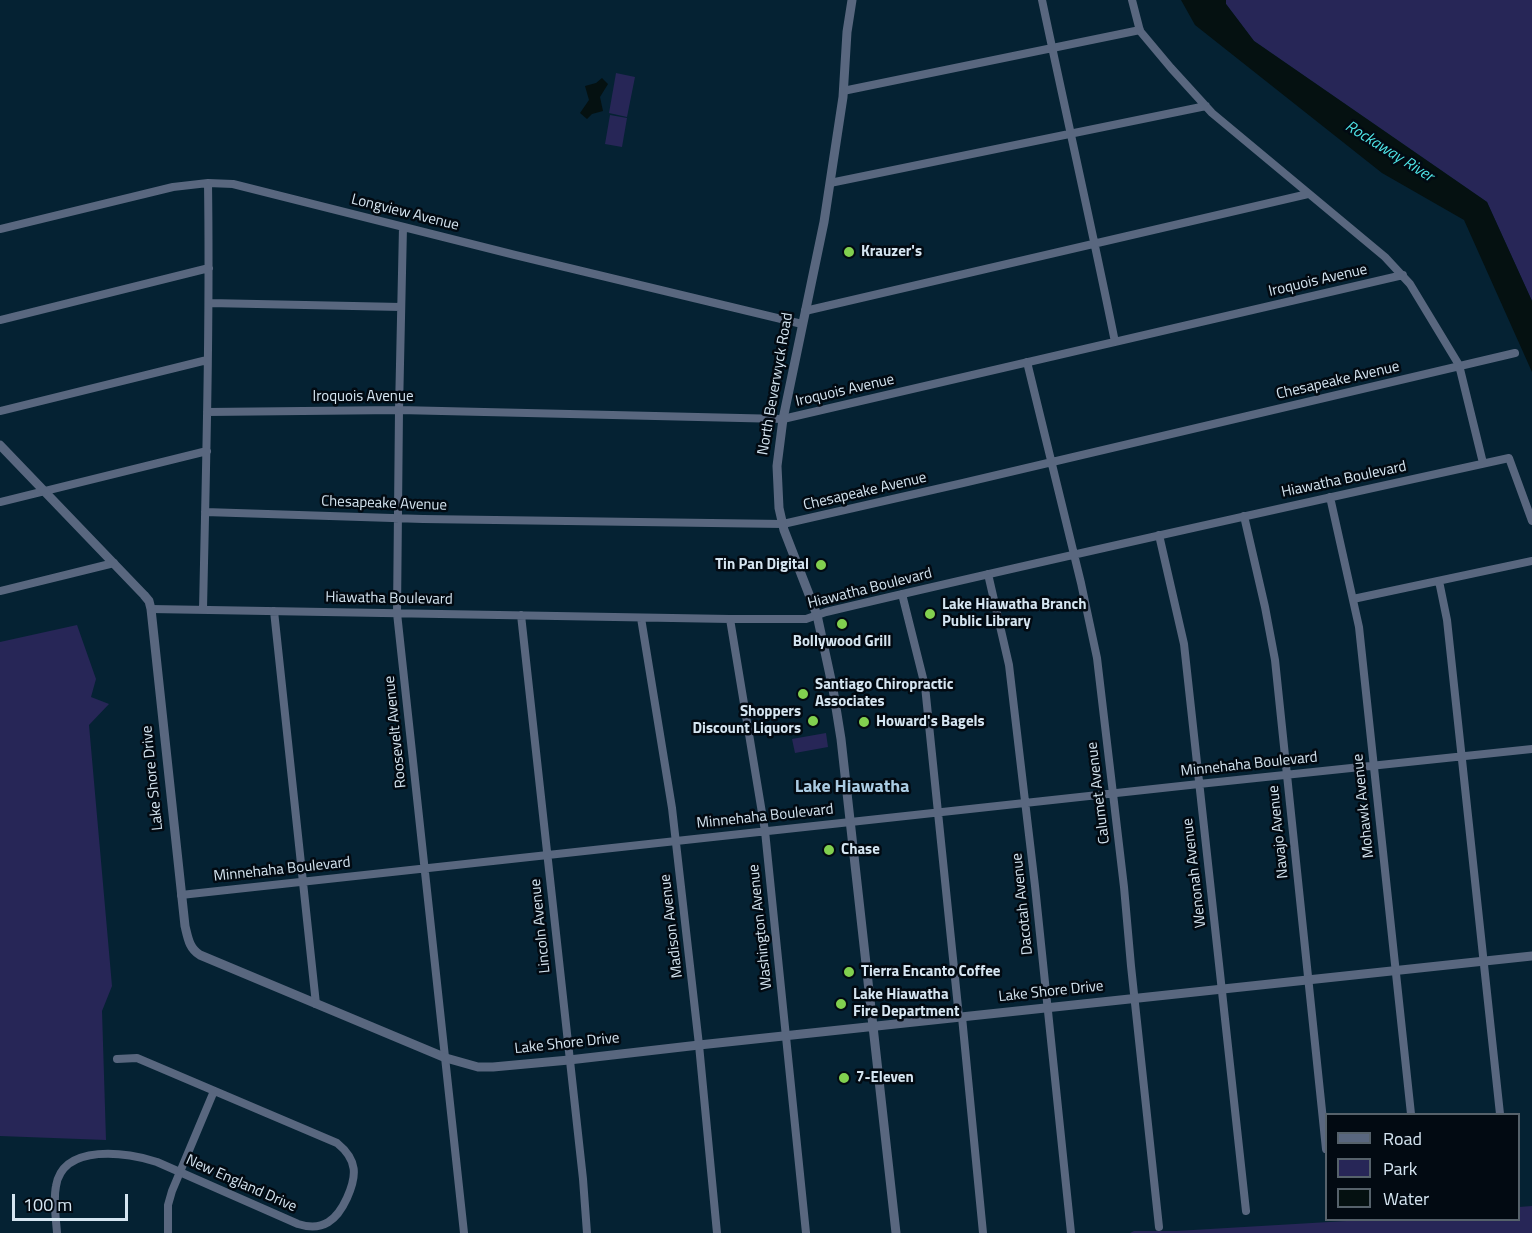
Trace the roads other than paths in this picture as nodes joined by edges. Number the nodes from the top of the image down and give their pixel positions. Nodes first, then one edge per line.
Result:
1 (852, 0) edge
2 (1042, 0) edge
3 (1132, 0) edge
4 (1140, 30) junction
5 (1052, 48) junction
6 (843, 91) junction
7 (1206, 106) junction
8 (1070, 134) junction
9 (208, 183) junction
10 (830, 183) junction
11 (1308, 194) junction
12 (403, 226) junction
13 (0, 229) edge
14 (1096, 243) junction
15 (209, 268) junction
16 (1403, 275) junction
17 (209, 303) junction
18 (401, 307) junction
19 (805, 311) junction
20 (0, 320) edge
21 (802, 324) junction
22 (1116, 342) junction
23 (1515, 353) dead end
24 (207, 360) junction
25 (1026, 362) junction
26 (1459, 367) junction
27 (399, 410) junction
28 (0, 411) edge
29 (207, 412) junction
30 (783, 419) junction
31 (0, 444) edge
32 (207, 451) junction
33 (1050, 462) junction
34 (1483, 463) junction
35 (44, 491) junction
36 (1330, 497) junction
37 (0, 502) edge
38 (205, 512) junction
39 (1244, 516) junction
40 (398, 518) junction
41 (1532, 521) edge
42 (783, 524) junction
43 (1158, 535) junction
44 (1073, 554) junction
45 (1532, 561) edge
46 (114, 563) junction
47 (988, 574) junction
48 (1439, 581) junction
49 (0, 591) edge
50 (902, 594) junction
51 (1353, 599) junction
52 (151, 609) junction
53 (202, 610) junction
54 (274, 611) junction
55 (397, 613) junction
56 (521, 615) junction
57 (817, 615) junction
58 (641, 618) junction
59 (730, 619) junction
60 (1532, 750) edge
61 (1461, 757) junction
62 (1373, 766) junction
63 (1287, 775) junction
64 (1199, 784) junction
65 (1113, 793) junction
66 (1026, 803) junction
67 (938, 812) junction
68 (851, 821) junction
69 (765, 831) junction
70 (676, 841) junction
71 (547, 855) junction
72 (424, 868) junction
73 (303, 881) junction
74 (181, 895) junction
75 (1532, 956) edge
76 (1483, 962) junction
77 (1396, 971) junction
78 (1309, 980) junction
79 (1221, 990) junction
80 (1134, 999) junction
81 (316, 1004) junction
82 (1048, 1007) junction
83 (960, 1017) junction
84 (873, 1027) junction
85 (786, 1036) junction
86 (699, 1045) junction
87 (446, 1058) junction
88 (117, 1059) dead end
89 (569, 1060) junction
90 (214, 1091) junction
91 (1411, 1113) edge
92 (1500, 1113) edge
93 (1325, 1139) edge
94 (180, 1172) junction
95 (1245, 1211) dead end
96 (1159, 1227) dead end
97 (57, 1233) edge
98 (168, 1233) edge
99 (464, 1233) edge
100 (587, 1233) edge
101 (717, 1233) edge
102 (806, 1233) edge
103 (896, 1233) edge
104 (983, 1233) edge
105 (1071, 1233) edge

1 - 6 street, North Beverwyck Road
2 - 5 street
3 - 4 street
4 - 5 street
4 - 7 street
5 - 6 street
5 - 8 street
6 - 10 street, North Beverwyck Road
7 - 8 street
7 - 11 street
8 - 10 street
8 - 14 street
9 - 12 street, Longview Avenue
9 - 13 street, Longview Avenue
9 - 15 street
10 - 19 street, North Beverwyck Road
11 - 14 street
11 - 16 street
12 - 18 street, Roosevelt Avenue
12 - 21 street, Longview Avenue
14 - 19 street
14 - 22 street
15 - 17 street
15 - 20 street
16 - 22 street, Iroquois Avenue
16 - 26 street
17 - 18 street
17 - 24 street
18 - 27 street, Roosevelt Avenue
19 - 21 street, North Beverwyck Road
21 - 30 street, North Beverwyck Road
22 - 25 street, Iroquois Avenue
23 - 26 street, Chesapeake Avenue
24 - 28 street
24 - 29 street
25 - 30 street, Iroquois Avenue
25 - 33 street, Calumet Avenue
26 - 33 street, Chesapeake Avenue
26 - 34 street
27 - 29 street, Iroquois Avenue
27 - 30 street, Iroquois Avenue
27 - 40 street, Roosevelt Avenue
29 - 32 street
30 - 42 street, North Beverwyck Road
31 - 35 street, Lake Shore Drive
32 - 35 street
32 - 38 street
33 - 42 street, Chesapeake Avenue
33 - 44 street, Calumet Avenue
34 - 36 street, Hiawatha Boulevard
34 - 41 street, Hiawatha Boulevard
35 - 37 street
35 - 46 street, Lake Shore Drive
36 - 39 street, Hiawatha Boulevard
36 - 51 street, Mohawk Avenue
38 - 40 street, Chesapeake Avenue
38 - 53 street
39 - 43 street, Hiawatha Boulevard
39 - 63 street, Navajo Avenue
40 - 42 street, Chesapeake Avenue
40 - 55 street, Roosevelt Avenue
42 - 57 street, North Beverwyck Road
43 - 44 street, Hiawatha Boulevard
43 - 64 street, Wenonah Avenue
44 - 47 street, Hiawatha Boulevard
44 - 65 street, Calumet Avenue
45 - 48 street
46 - 49 street
46 - 52 street, Lake Shore Drive
47 - 50 street, Hiawatha Boulevard
47 - 66 street, Dacotah Avenue
48 - 51 street
48 - 61 street
50 - 57 street, Hiawatha Boulevard
50 - 67 street
51 - 62 street, Mohawk Avenue
52 - 53 street, Hiawatha Boulevard
52 - 74 street, Lake Shore Drive
53 - 54 street, Hiawatha Boulevard
54 - 55 street, Hiawatha Boulevard
54 - 73 street
55 - 56 street, Hiawatha Boulevard
55 - 72 street, Roosevelt Avenue
56 - 58 street, Hiawatha Boulevard
56 - 71 street, Lincoln Avenue
57 - 59 street, Hiawatha Boulevard
57 - 68 street, North Beverwyck Road
58 - 59 street, Hiawatha Boulevard
58 - 70 street, Madison Avenue
59 - 69 street, Washington Avenue
60 - 61 street, Minnehaha Boulevard
61 - 62 street, Minnehaha Boulevard
61 - 76 street
62 - 63 street, Minnehaha Boulevard
62 - 77 street, Mohawk Avenue
63 - 64 street, Minnehaha Boulevard
63 - 78 street, Navajo Avenue
64 - 65 street, Minnehaha Boulevard
64 - 79 street, Wenonah Avenue
65 - 66 street, Minnehaha Boulevard
65 - 80 street, Calumet Avenue
66 - 67 street, Minnehaha Boulevard
66 - 82 street, Dacotah Avenue
67 - 68 street, Minnehaha Boulevard
67 - 83 street
68 - 69 street, Minnehaha Boulevard
68 - 84 street, North Beverwyck Road
69 - 70 street, Minnehaha Boulevard
69 - 85 street, Washington Avenue
70 - 71 street, Minnehaha Boulevard
70 - 86 street, Madison Avenue
71 - 72 street, Minnehaha Boulevard
71 - 89 street, Lincoln Avenue
72 - 73 street, Minnehaha Boulevard
72 - 87 street, Roosevelt Avenue
73 - 74 street, Minnehaha Boulevard
73 - 81 street
74 - 81 street, Lake Shore Drive
75 - 76 street, Lake Shore Drive
76 - 77 street, Lake Shore Drive
76 - 92 street
77 - 78 street, Lake Shore Drive
77 - 91 street, Mohawk Avenue
78 - 79 street, Lake Shore Drive
78 - 93 street, Navajo Avenue
79 - 80 street, Lake Shore Drive
79 - 95 street, Wenonah Avenue
80 - 82 street, Lake Shore Drive
80 - 96 street, Calumet Avenue
81 - 87 street, Lake Shore Drive
82 - 83 street, Lake Shore Drive
82 - 105 street, Dacotah Avenue
83 - 84 street, Lake Shore Drive
83 - 104 street
84 - 85 street, Lake Shore Drive
84 - 103 street, North Beverwyck Road
85 - 86 street, Lake Shore Drive
85 - 102 street, Washington Avenue
86 - 89 street, Lake Shore Drive
86 - 101 street, Madison Avenue
87 - 89 street, Lake Shore Drive
87 - 99 street, Roosevelt Avenue
88 - 90 street, New England Drive
89 - 100 street, Lincoln Avenue
90 - 94 street
90 - 94 street, New England Drive
94 - 97 street, New England Drive
94 - 98 street

